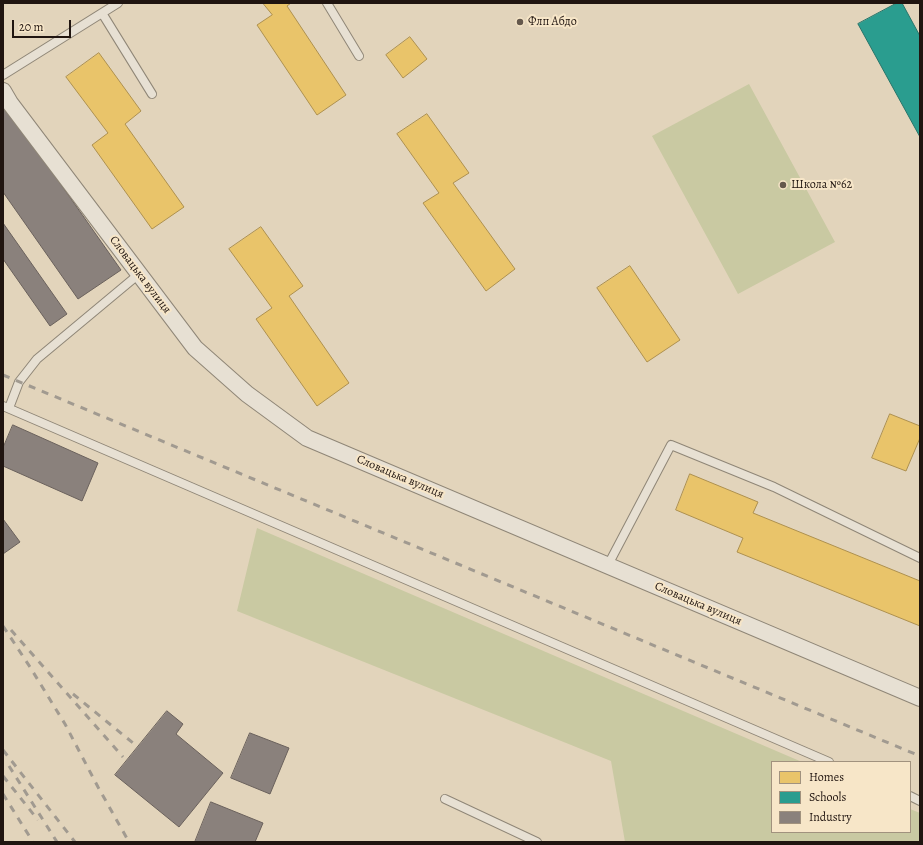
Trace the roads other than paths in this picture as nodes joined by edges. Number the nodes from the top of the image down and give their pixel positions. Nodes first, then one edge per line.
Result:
1 (118, 3) edge
2 (327, 3) edge
3 (102, 12) junction
4 (360, 56) dead end
5 (3, 75) edge
6 (3, 91) edge
7 (152, 94) dead end
8 (140, 274) junction
9 (6, 407) edge
10 (920, 558) edge
11 (608, 565) junction
12 (920, 698) edge
13 (827, 761) edge
14 (446, 799) dead end
15 (537, 842) edge

1 - 3 lane
2 - 4 lane
3 - 5 lane
3 - 7 lane
6 - 8 street, Словацька вулиця
8 - 9 lane
8 - 11 street, Словацька вулиця
9 - 13 lane
10 - 11 lane
11 - 12 street, Словацька вулиця
14 - 15 lane

